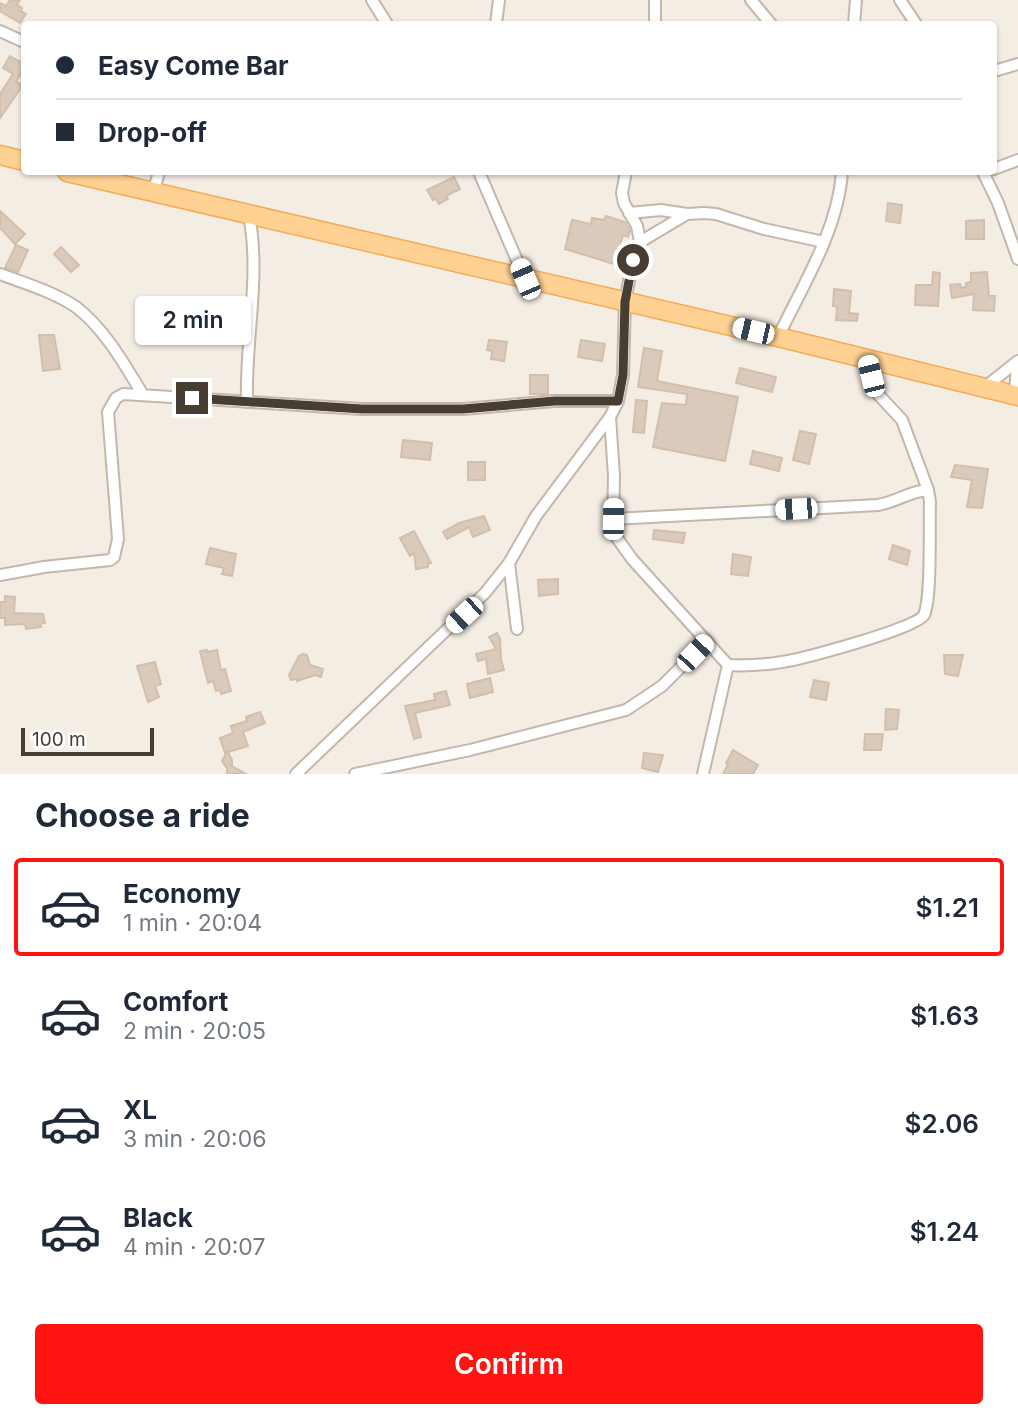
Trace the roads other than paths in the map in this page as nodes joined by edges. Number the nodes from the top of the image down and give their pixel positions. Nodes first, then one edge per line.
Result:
1 (372, 0) edge
2 (499, 0) edge
3 (655, 0) edge
4 (751, 0) edge
5 (856, 0) edge
6 (900, 0) edge
7 (385, 21) edge
8 (496, 21) edge
9 (655, 21) edge
10 (768, 21) edge
11 (854, 21) edge
12 (914, 21) edge
13 (0, 31) edge
14 (21, 41) edge
15 (1018, 64) edge
16 (997, 70) edge
17 (0, 155) edge
18 (21, 160) edge
19 (1018, 160) edge
20 (997, 167) edge
21 (79, 175) edge
22 (158, 175) edge
23 (480, 175) edge
24 (625, 175) edge
25 (842, 175) edge
26 (988, 175) edge
27 (153, 193) junction
28 (629, 213) junction
29 (687, 214) junction
30 (250, 215) junction
31 (640, 242) junction
32 (824, 242) junction
33 (1018, 259) edge
34 (0, 274) edge
35 (525, 279) junction
36 (625, 302) junction
37 (778, 337) junction
38 (866, 359) junction
39 (1018, 361) edge
40 (985, 387) junction
41 (143, 395) junction
42 (1016, 396) edge
43 (618, 401) junction
44 (247, 402) junction
45 (610, 418) junction
46 (928, 490) junction
47 (613, 519) junction
48 (509, 563) junction
49 (0, 575) edge
50 (517, 629) dead end
51 (707, 641) junction
52 (728, 665) junction
53 (296, 774) edge
54 (355, 774) edge
55 (703, 774) edge

1 - 7 street
2 - 8 street
3 - 9 street
4 - 10 street
5 - 11 street
6 - 12 street
13 - 14 street
15 - 16 street
17 - 18 main road
19 - 20 street
21 - 27 main road
22 - 27 street
23 - 35 street
24 - 28 street
25 - 32 street
26 - 33 street
27 - 30 main road
28 - 29 street
28 - 31 street
29 - 31 street
29 - 32 street
30 - 35 main road
30 - 44 street
31 - 36 street
32 - 37 street
34 - 41 street
35 - 36 main road
36 - 37 main road
36 - 43 street
37 - 38 main road
38 - 40 main road
38 - 46 street
39 - 40 street
39 - 42 street
40 - 42 main road
41 - 44 street
41 - 49 street
43 - 44 street
43 - 45 street
45 - 47 street
45 - 48 street
46 - 47 street
46 - 52 street
47 - 51 street
48 - 50 street
48 - 53 street
51 - 52 street
51 - 54 street
52 - 55 street

